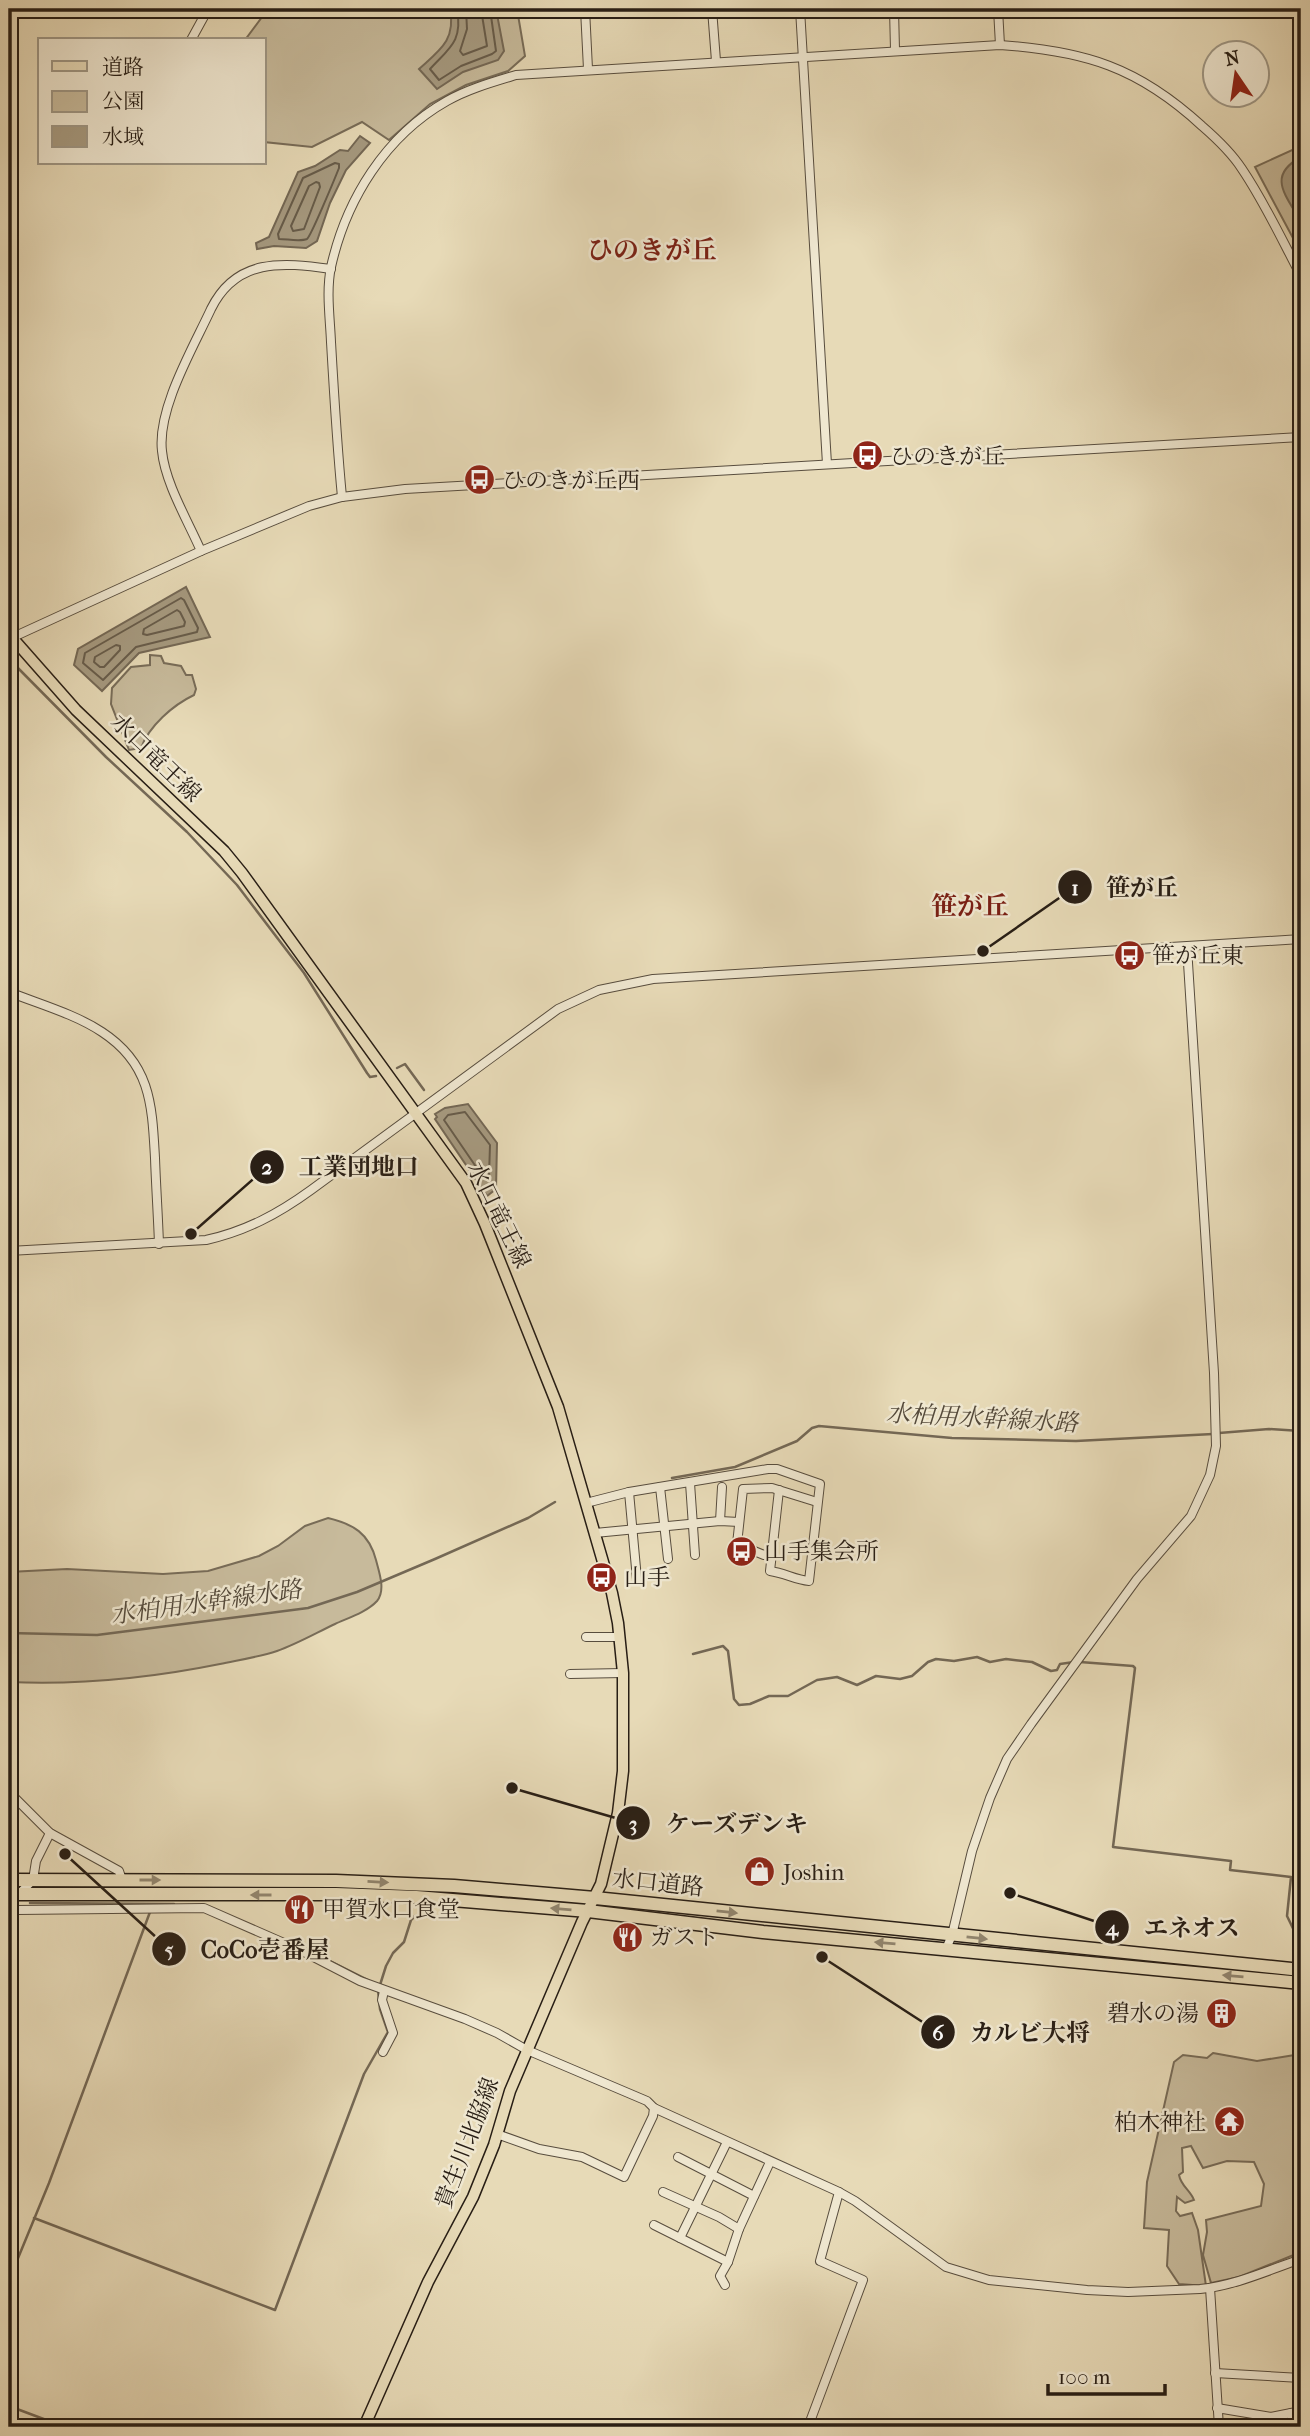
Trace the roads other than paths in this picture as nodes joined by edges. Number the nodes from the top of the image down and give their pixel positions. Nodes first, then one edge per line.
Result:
1 (208, 9) edge
2 (585, 9) edge
3 (712, 9) edge
4 (800, 9) edge
5 (894, 9) edge
6 (998, 9) edge
7 (192, 38) edge
8 (1000, 45) junction
9 (895, 50) junction
10 (803, 57) junction
11 (716, 61) junction
12 (588, 69) junction
13 (331, 269) junction
14 (1301, 276) edge
15 (1301, 437) edge
16 (827, 464) junction
17 (342, 497) junction
18 (201, 551) junction
19 (10, 637) edge
20 (1301, 939) edge
21 (1187, 947) junction
22 (9, 992) edge
23 (414, 1113) junction
24 (159, 1244) junction
25 (9, 1251) edge
26 (690, 1483) junction
27 (722, 1487) dead end
28 (660, 1488) junction
29 (779, 1490) junction
30 (629, 1492) junction
31 (817, 1502) junction
32 (586, 1503) junction
33 (720, 1521) junction
34 (740, 1522) junction
35 (693, 1524) junction
36 (664, 1526) junction
37 (632, 1529) junction
38 (595, 1533) junction
39 (695, 1555) dead end
40 (772, 1555) junction
41 (668, 1559) dead end
42 (637, 1579) dead end
43 (586, 1637) dead end
44 (620, 1637) junction
45 (623, 1673) junction
46 (570, 1674) dead end
47 (9, 1792) edge
48 (50, 1833) junction
49 (9, 1880) edge
50 (33, 1880) junction
51 (122, 1880) junction
52 (14, 1894) edge
53 (595, 1898) junction
54 (10, 1908) edge
55 (588, 1911) junction
56 (952, 1935) junction
57 (946, 1949) junction
58 (1301, 1970) edge
59 (1301, 1983) edge
60 (384, 1991) junction
61 (527, 2050) junction
62 (383, 2052) dead end
63 (654, 2108) junction
64 (497, 2134) junction
65 (727, 2142) junction
66 (678, 2157) dead end
67 (770, 2162) junction
68 (711, 2174) junction
69 (663, 2192) dead end
70 (839, 2192) junction
71 (754, 2196) junction
72 (695, 2207) junction
73 (654, 2225) dead end
74 (739, 2229) junction
75 (680, 2238) junction
76 (1301, 2259) edge
77 (728, 2262) junction
78 (725, 2285) dead end
79 (1210, 2288) junction
80 (1215, 2373) junction
81 (1301, 2378) edge
82 (1217, 2408) junction
83 (1301, 2411) edge
84 (1292, 2413) junction
85 (364, 2427) edge
86 (807, 2427) edge
87 (1219, 2427) edge
88 (1293, 2427) edge

1 - 7 street
2 - 12 street
3 - 11 street
4 - 10 street
5 - 9 street
6 - 8 street
8 - 9 street
8 - 14 street
9 - 10 street
10 - 11 street
10 - 16 street
11 - 12 street
12 - 13 street
13 - 17 street
13 - 18 street
15 - 16 street
16 - 17 street
17 - 18 street
18 - 19 street
19 - 23 main road, 水口竜王線
20 - 21 street
21 - 23 street
21 - 56 street
22 - 24 street
23 - 24 street
23 - 32 main road, 水口竜王線
24 - 25 street
26 - 28 street
26 - 31 street
26 - 35 street
27 - 33 street
28 - 30 street
28 - 36 street
29 - 31 street
29 - 34 street
29 - 40 street
30 - 32 street
30 - 37 street
31 - 40 street
32 - 38 main road, 水口竜王線
33 - 34 street
33 - 35 street
34 - 40 street
35 - 36 street
35 - 39 street
36 - 37 street
36 - 41 street
37 - 38 street
37 - 42 street
38 - 44 main road, 水口竜王線
43 - 44 street
44 - 45 main road, 水口竜王線
45 - 46 street
45 - 53 main road, 水口竜王線
47 - 48 street
48 - 50 street
48 - 51 street
49 - 50 highway, 水口道路
50 - 51 highway, 水口道路
50 - 52 street
51 -> 53 highway, 水口道路
55 -> 52 highway, 水口道路
53 - 55 main road, 水口竜王線
53 -> 56 highway, 水口道路
54 - 60 street
57 -> 55 highway, 水口道路
55 - 61 main road, 貴生川北脇線
56 - 57 street
56 -> 58 highway, 水口道路
59 -> 57 highway, 水口道路
60 - 61 street
60 - 62 street
61 - 63 street
61 - 64 main road, 貴生川北脇線
63 - 64 street
63 - 65 street
64 - 85 main road, 貴生川北脇線
65 - 67 street
65 - 68 street
66 - 68 street
67 - 70 street
67 - 71 street
68 - 71 street
68 - 72 street
69 - 72 street
70 - 79 street
70 - 86 street
71 - 74 street
72 - 74 street
72 - 75 street
73 - 75 street
74 - 77 street
75 - 77 street
76 - 79 street
77 - 78 street
79 - 80 street
80 - 81 street
80 - 82 street
82 - 84 street
82 - 87 street
83 - 84 street
84 - 88 street

